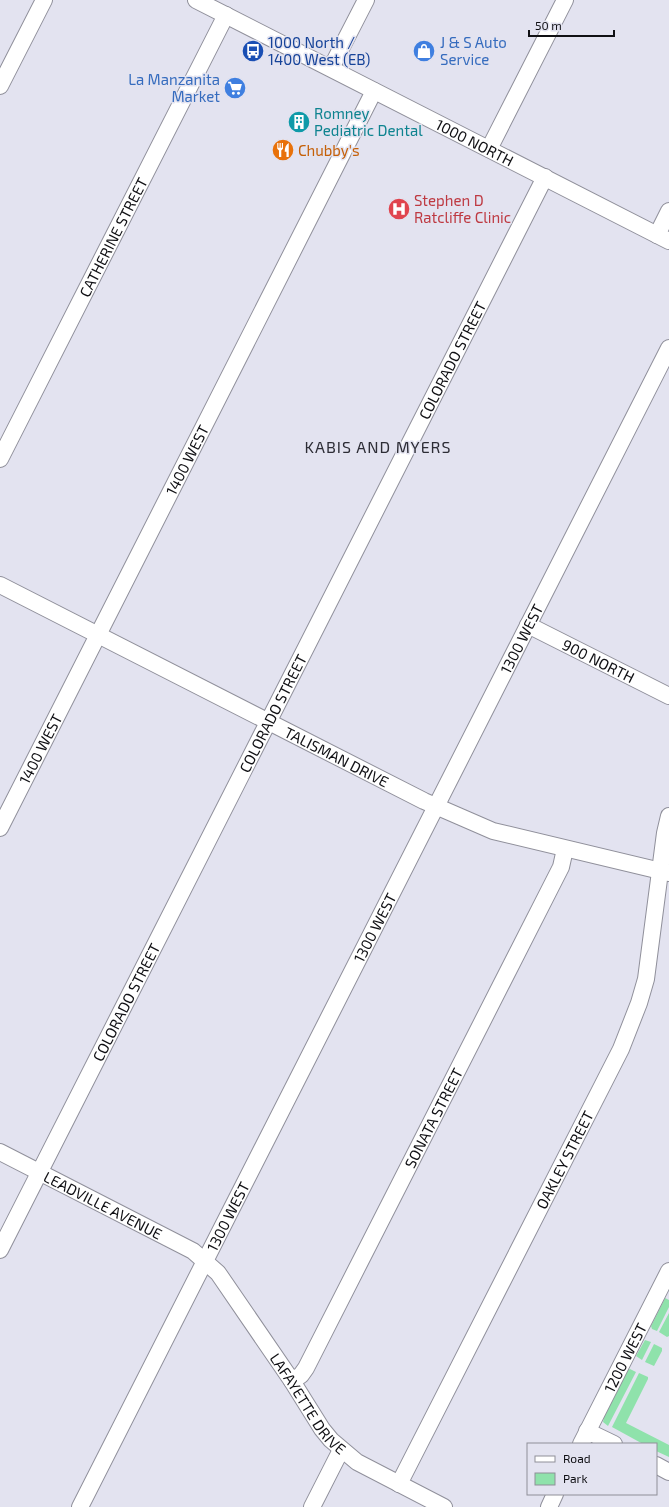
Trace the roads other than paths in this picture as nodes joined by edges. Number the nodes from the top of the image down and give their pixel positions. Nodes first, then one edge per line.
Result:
1 (44, 0) edge
2 (196, 0) edge
3 (366, 0) edge
4 (565, 0) edge
5 (226, 15) junction
6 (331, 68) junction
7 (0, 86) edge
8 (374, 91) junction
9 (489, 149) junction
10 (545, 177) junction
11 (669, 211) edge
12 (663, 238) edge
13 (669, 348) edge
14 (0, 459) edge
15 (0, 585) edge
16 (528, 625) junction
17 (98, 635) junction
18 (669, 696) edge
19 (268, 722) junction
20 (436, 806) junction
21 (669, 816) edge
22 (0, 828) edge
23 (565, 849) junction
24 (665, 872) edge
25 (0, 1152) edge
26 (39, 1172) junction
27 (0, 1250) edge
28 (205, 1261) junction
29 (669, 1271) edge
30 (292, 1381) junction
31 (584, 1437) edge
32 (610, 1443) edge
33 (341, 1450) junction
34 (657, 1466) edge
35 (669, 1472) edge
36 (400, 1484) junction
37 (555, 1495) edge
38 (80, 1507) edge
39 (312, 1507) edge
40 (444, 1507) edge
41 (549, 1507) edge

1 - 7 street
2 - 5 street, 1000 NORTH
3 - 6 street
4 - 9 street
5 - 6 street, 1000 NORTH
5 - 14 street, CATHERINE STREET
6 - 8 street, 1000 NORTH
8 - 9 street, 1000 NORTH
8 - 17 street, 1400 WEST
9 - 10 street, 1000 NORTH
10 - 12 street, 1000 NORTH
10 - 19 street, COLORADO STREET
11 - 12 street
13 - 16 street, 1300 WEST
15 - 17 street, TALISMAN DRIVE
16 - 18 street, 900 NORTH
16 - 20 street, 1300 WEST
17 - 19 street, TALISMAN DRIVE
17 - 22 street, 1400 WEST
19 - 20 street, TALISMAN DRIVE
19 - 26 street, COLORADO STREET
20 - 23 street, TALISMAN DRIVE
20 - 28 street, 1300 WEST
21 - 24 street, OAKLEY STREET
23 - 24 street, TALISMAN DRIVE
23 - 30 street, SONATA STREET
24 - 36 street, OAKLEY STREET
25 - 26 street, LEADVILLE AVENUE
26 - 27 street, COLORADO STREET
26 - 28 street, LEADVILLE AVENUE
28 - 30 street, LAFAYETTE DRIVE
28 - 38 street, 1300 WEST
29 - 31 street, 1200 WEST
30 - 33 street, LAFAYETTE DRIVE
31 - 32 street
33 - 36 street, LAFAYETTE DRIVE
33 - 39 street
34 - 35 street
36 - 40 street, LAFAYETTE DRIVE
37 - 41 street

